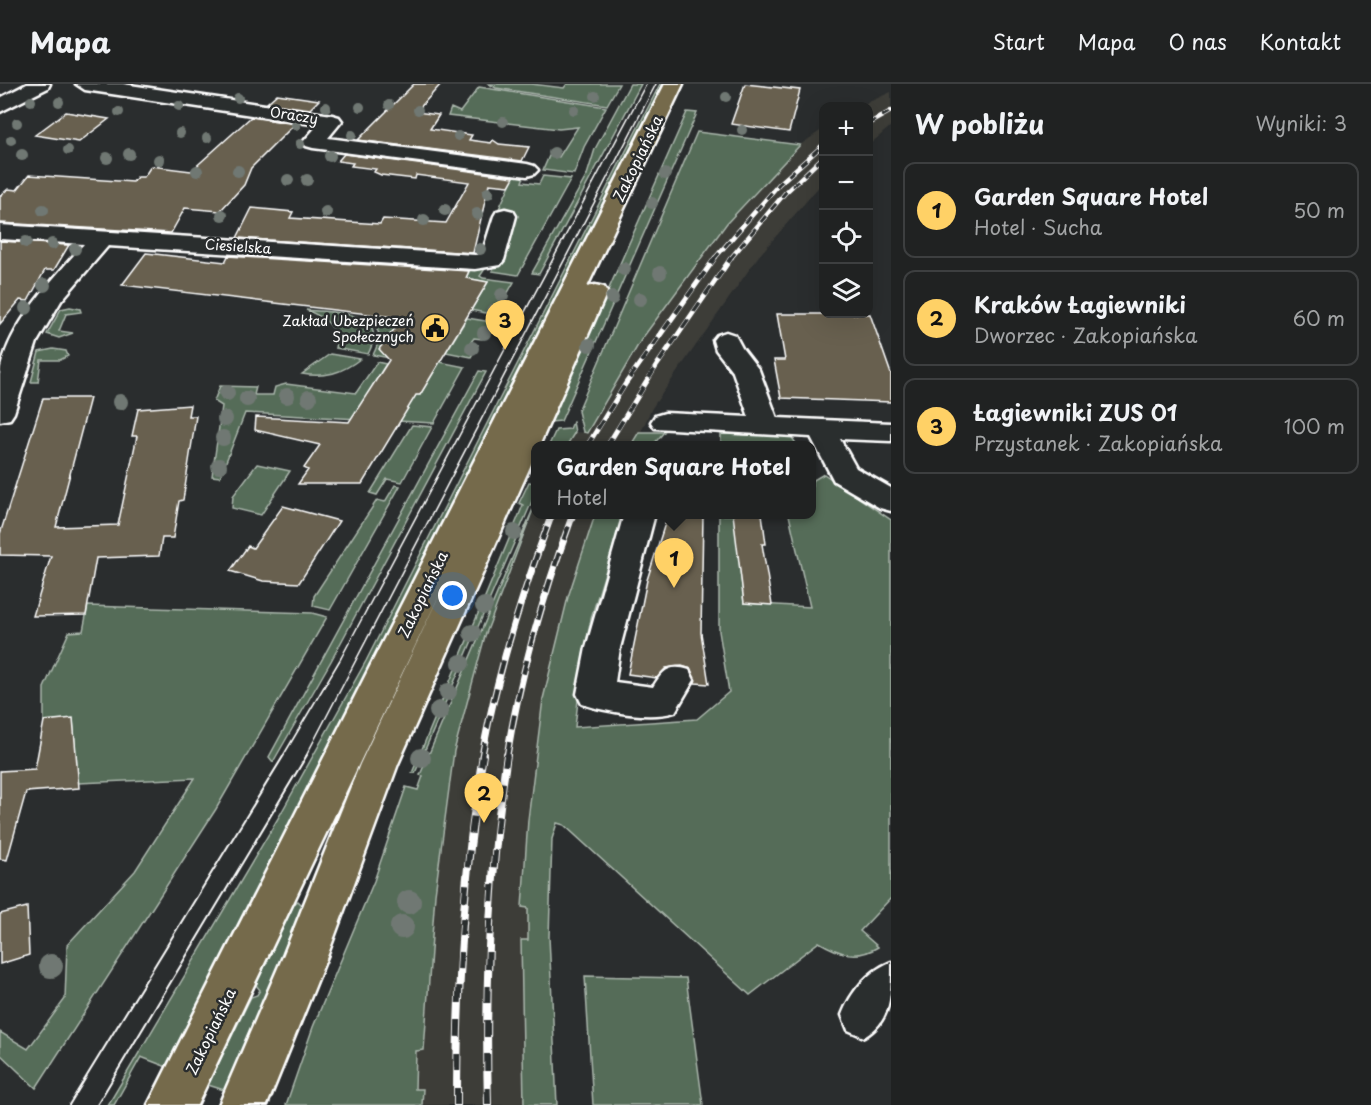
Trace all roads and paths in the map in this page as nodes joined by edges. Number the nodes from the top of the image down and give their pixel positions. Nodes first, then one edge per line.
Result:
1 (41, 84) edge
2 (85, 84) edge
3 (232, 84) edge
4 (674, 84) edge
5 (692, 84) edge
6 (211, 102) junction
7 (0, 106) edge
8 (527, 170) dead end
9 (505, 216) dead end
10 (0, 232) edge
11 (102, 238) junction
12 (726, 340) dead end
13 (0, 413) edge
14 (766, 426) junction
15 (821, 429) junction
16 (673, 430) edge
17 (891, 432) edge
18 (891, 501) edge
19 (639, 519) edge
20 (676, 680) dead end
21 (891, 983) edge
22 (864, 1016) dead end
23 (172, 1105) edge
24 (243, 1105) edge

1 - 7 street
2 - 6 street, Oraczy
3 - 6 street
4 - 23 main road, Zakopiańska
5 - 24 main road, Zakopiańska
6 - 8 street, Oraczy
9 - 11 street, Ciesielska
10 - 11 street, Ciesielska
11 - 13 street
12 - 14 street
14 - 15 street
14 - 16 street
15 - 17 street
15 - 18 street
19 - 20 street
21 - 22 street

